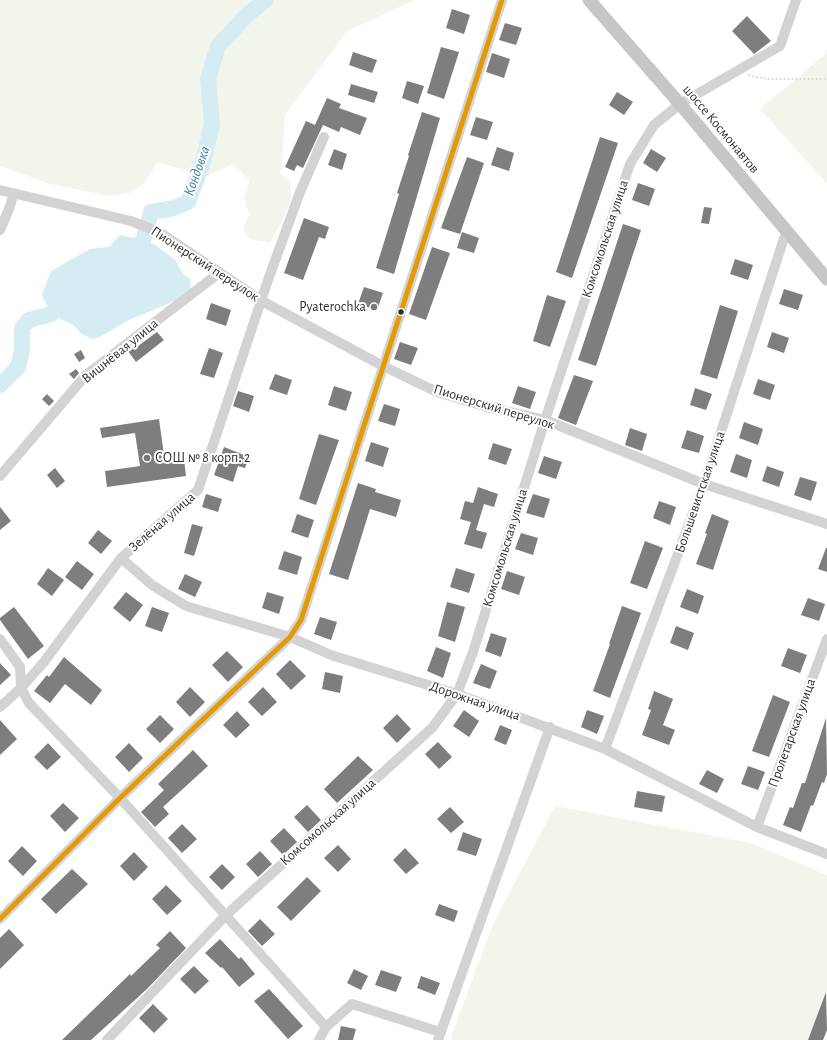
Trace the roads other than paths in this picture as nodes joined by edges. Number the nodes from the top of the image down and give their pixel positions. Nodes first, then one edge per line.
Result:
1 (502, 0) edge
2 (589, 0) edge
3 (796, 0) edge
4 (680, 104) junction
5 (324, 137) dead end
6 (0, 190) edge
7 (14, 193) junction
8 (0, 230) edge
9 (786, 232) junction
10 (219, 273) junction
11 (827, 279) edge
12 (262, 301) junction
13 (383, 366) junction
14 (545, 420) junction
15 (0, 476) edge
16 (704, 484) junction
17 (827, 524) edge
18 (121, 558) junction
19 (290, 638) junction
20 (0, 639) edge
21 (827, 639) edge
22 (21, 688) junction
23 (457, 694) junction
24 (0, 708) edge
25 (550, 727) junction
26 (605, 749) junction
27 (120, 798) junction
28 (757, 827) junction
29 (827, 854) edge
30 (225, 916) junction
31 (0, 919) edge
32 (326, 1027) junction
33 (439, 1036) edge
34 (107, 1040) edge
35 (319, 1040) edge

1 - 13 street
2 - 4 main road, шоссе Космонавтов
3 - 4 street, Комсомольская улица
4 - 9 main road, шоссе Космонавтов
4 - 14 street, Комсомольская улица
5 - 12 street, Зелёная улица
6 - 7 street, Пионерский переулок
7 - 8 street
7 - 10 street, Пионерский переулок
9 - 11 main road, шоссе Космонавтов
9 - 16 street, Большевистская улица
10 - 12 street, Пионерский переулок
10 - 15 street, Вишнёвая улица
12 - 13 street, Пионерский переулок
12 - 18 street, Зелёная улица
13 - 14 street, Пионерский переулок
13 - 19 street
14 - 16 street, Пионерский переулок
14 - 23 street, Комсомольская улица
16 - 17 street, Пионерский переулок
16 - 26 street, Большевистская улица
18 - 19 street, Дорожная улица
18 - 22 street, Зелёная улица
19 - 23 street, Дорожная улица
19 - 27 street
20 - 22 street
21 - 28 street, Пролетарская улица
22 - 24 street, Зелёная улица
22 - 27 street
23 - 25 street, Дорожная улица
23 - 30 street, Комсомольская улица
25 - 26 street, Дорожная улица
25 - 33 street
26 - 28 street, Дорожная улица
27 - 30 street
27 - 31 street
28 - 29 street, Дорожная улица
30 - 32 street
30 - 34 street, Комсомольская улица
32 - 33 street
32 - 35 street

